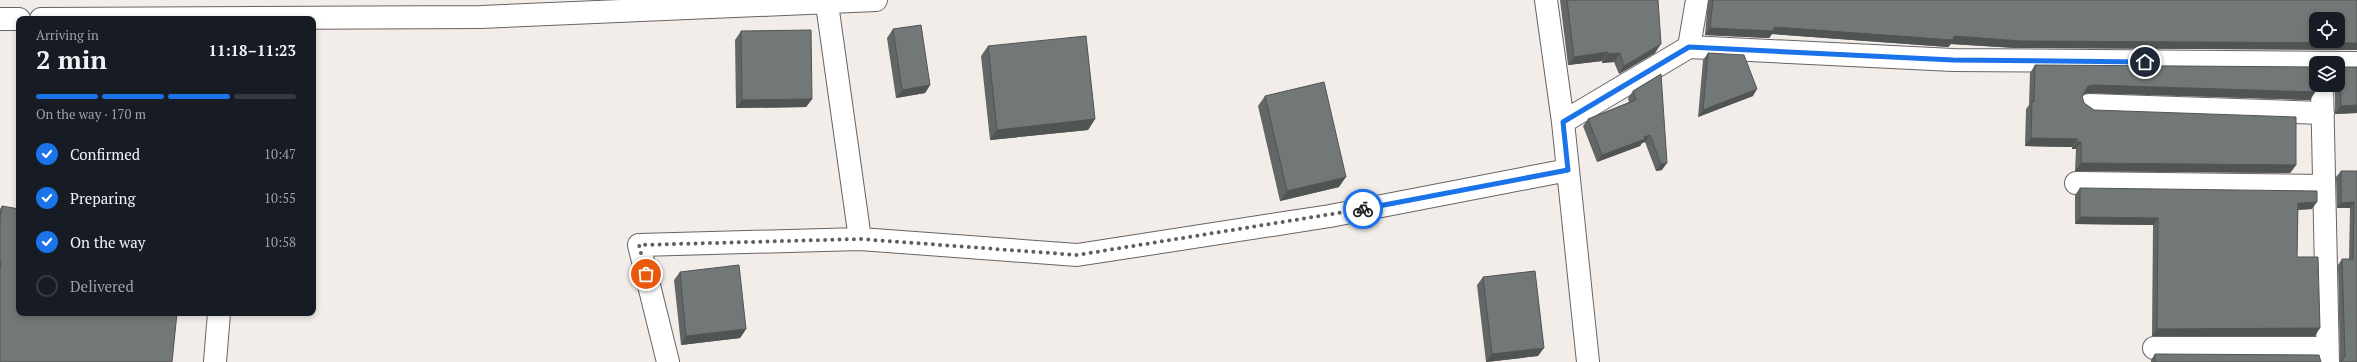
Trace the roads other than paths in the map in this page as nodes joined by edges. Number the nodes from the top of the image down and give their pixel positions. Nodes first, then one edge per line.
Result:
1 (876, 0) edge
2 (1546, 0) edge
3 (1697, 0) edge
4 (826, 4) junction
5 (240, 12) edge
6 (126, 16) edge
7 (16, 19) edge
8 (0, 20) edge
9 (1689, 47) junction
10 (2357, 63) edge
11 (2322, 92) edge
12 (2089, 105) edge
13 (2323, 113) junction
14 (1563, 122) junction
15 (1568, 170) junction
16 (2076, 184) dead end
17 (2324, 186) junction
18 (860, 239) junction
19 (219, 316) edge
20 (2154, 348) dead end
21 (2328, 355) edge
22 (215, 362) edge
23 (668, 362) edge
24 (1588, 362) edge

1 - 4 street
2 - 14 street
3 - 9 street
4 - 5 street
4 - 18 street
5 - 6 street
7 - 8 street
9 - 10 street
9 - 14 street
11 - 13 street
12 - 13 street
13 - 17 street
14 - 15 street
15 - 18 street
15 - 24 street
16 - 17 street
17 - 21 street
18 - 23 street
19 - 22 street
20 - 21 street

